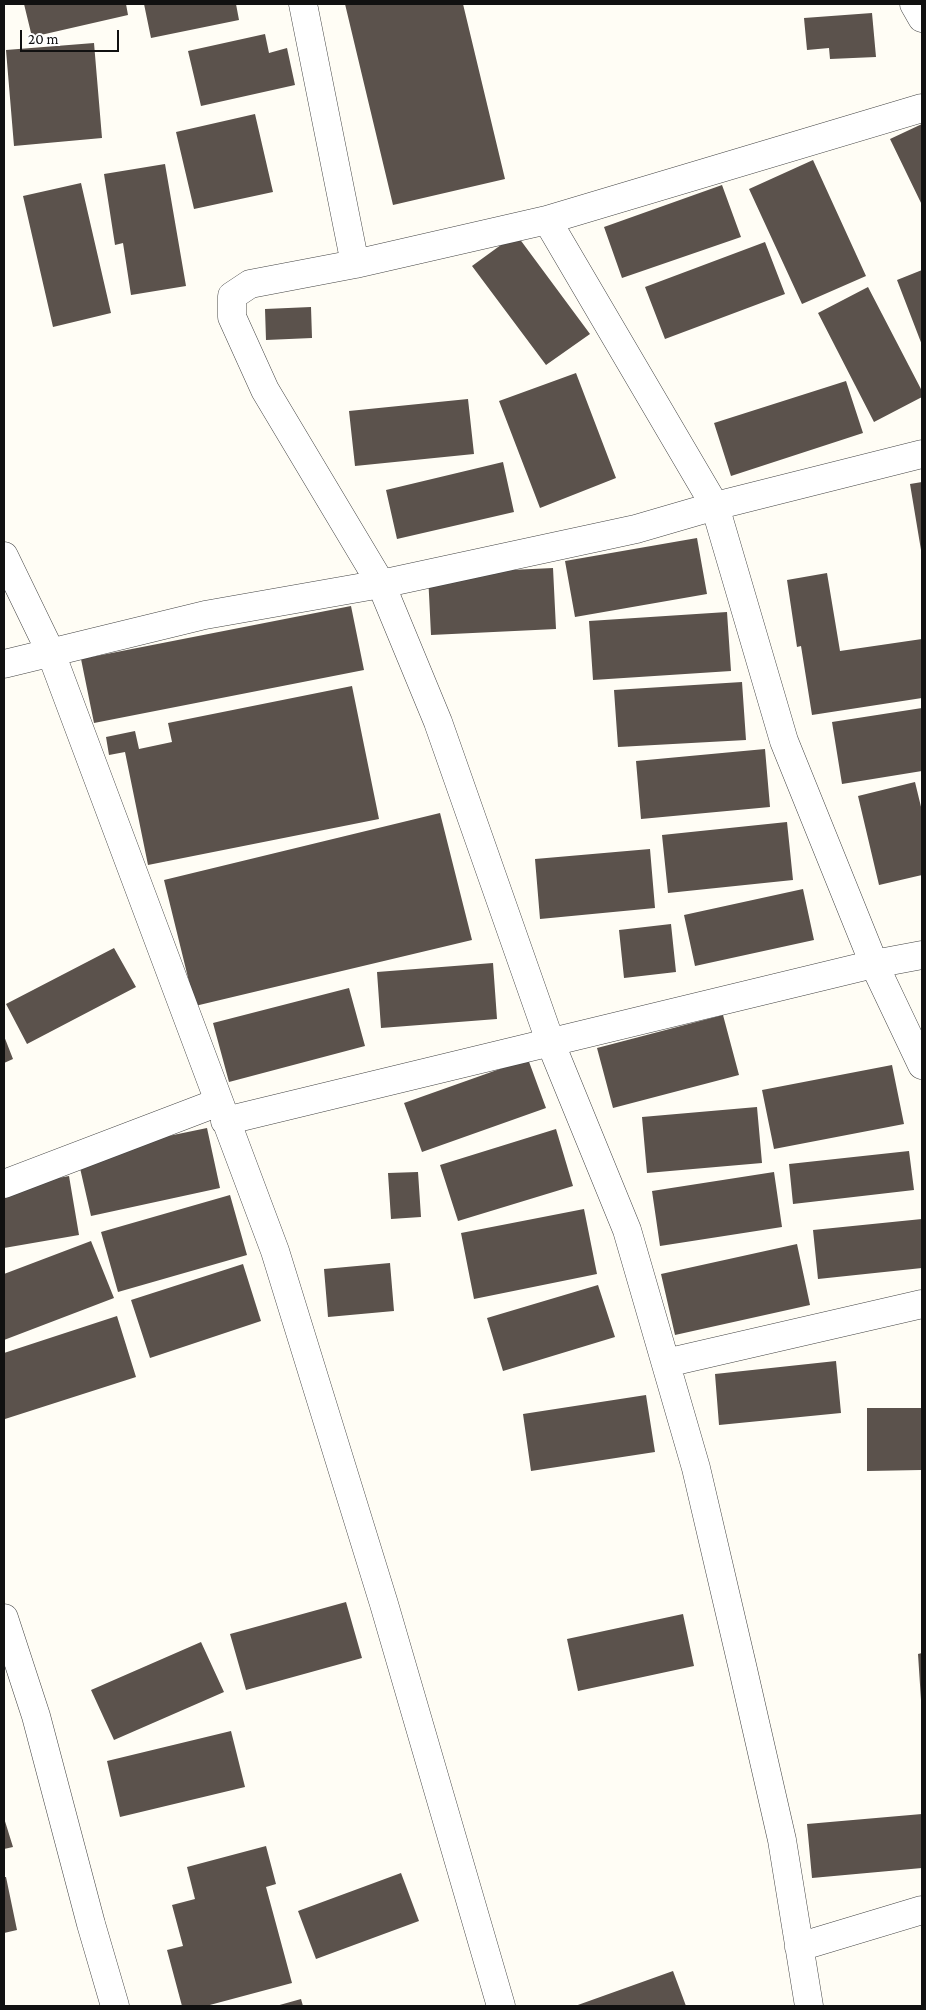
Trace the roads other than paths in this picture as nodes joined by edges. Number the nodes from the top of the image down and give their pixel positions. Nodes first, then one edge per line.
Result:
1 (303, 4) edge
2 (914, 4) edge
3 (922, 18) edge
4 (922, 108) edge
5 (548, 220) junction
6 (355, 264) junction
7 (922, 454) edge
8 (715, 506) junction
9 (4, 556) edge
10 (381, 584) junction
11 (51, 653) junction
12 (4, 664) edge
13 (922, 955) edge
14 (874, 964) junction
15 (551, 1044) junction
16 (922, 1065) edge
17 (222, 1112) junction
18 (4, 1184) edge
19 (922, 1304) edge
20 (666, 1363) junction
21 (4, 1618) edge
22 (922, 1910) edge
23 (800, 1947) junction
24 (115, 2006) edge
25 (501, 2006) edge
26 (809, 2006) edge

1 - 6 street
2 - 3 street
4 - 5 street
5 - 6 street
5 - 8 street
6 - 10 street
7 - 8 street
8 - 10 street
8 - 14 street
9 - 11 street
10 - 11 street
10 - 15 street
11 - 12 street
11 - 17 street
13 - 14 street
14 - 15 street
14 - 16 street
15 - 17 street
15 - 20 street
17 - 18 street
17 - 25 street
19 - 20 street
20 - 23 street
21 - 24 street
22 - 23 street
23 - 26 street

